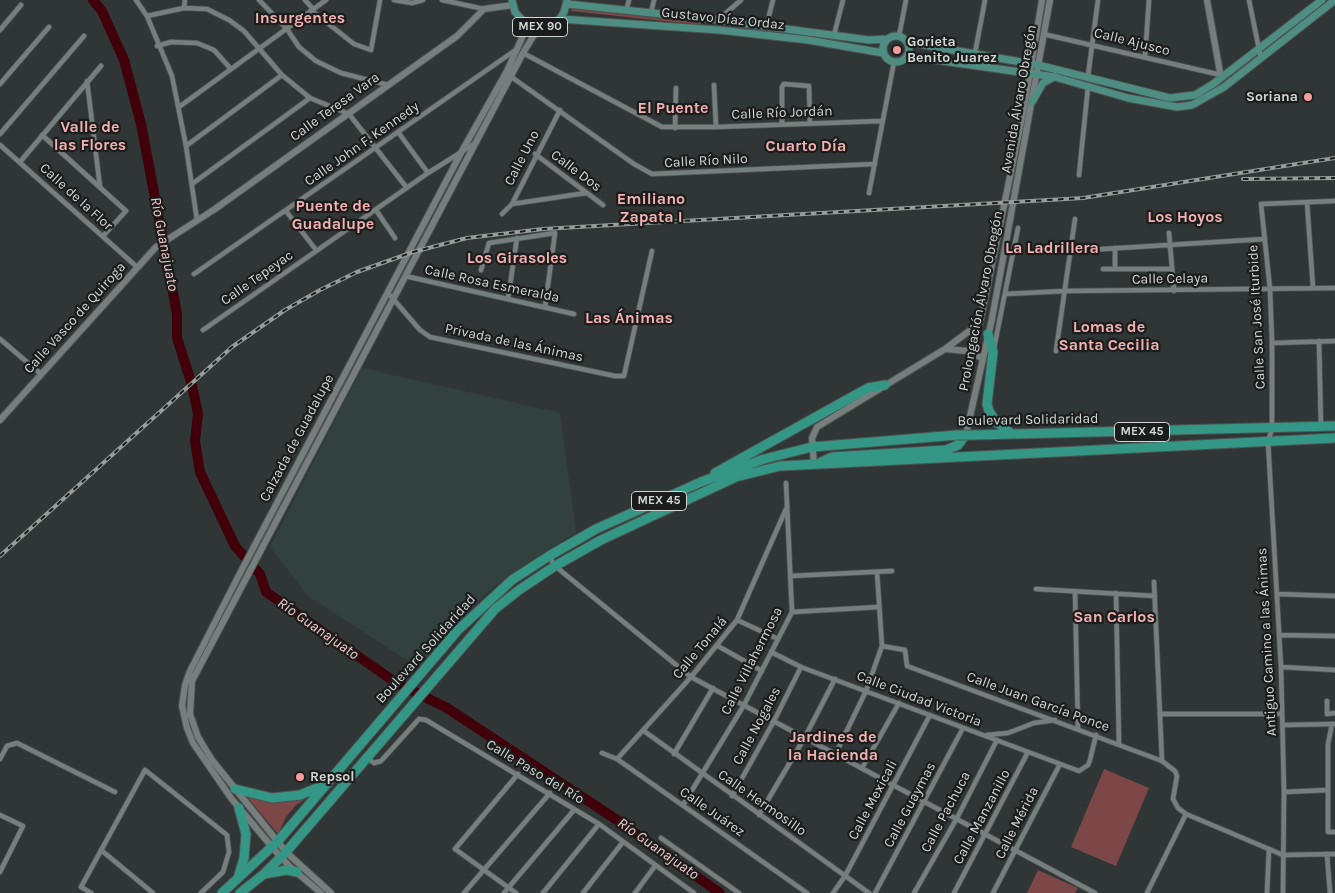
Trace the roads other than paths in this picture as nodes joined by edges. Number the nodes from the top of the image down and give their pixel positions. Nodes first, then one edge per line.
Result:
1 (136, 0) edge
2 (185, 0) edge
3 (259, 0) edge
4 (305, 0) edge
5 (326, 0) edge
6 (380, 0) edge
7 (394, 0) edge
8 (421, 0) edge
9 (442, 0) edge
10 (628, 0) edge
11 (654, 0) edge
12 (741, 0) edge
13 (773, 0) edge
14 (843, 0) edge
15 (906, 0) edge
16 (985, 0) edge
17 (1042, 0) edge
18 (1050, 0) edge
19 (1098, 0) edge
20 (1148, 0) edge
21 (1207, 0) edge
22 (1249, 0) edge
23 (1322, 0) edge
24 (1335, 0) edge
25 (512, 2) edge
26 (567, 2) edge
27 (21, 5) dead end
28 (184, 8) junction
29 (484, 8) junction
30 (312, 10) junction
31 (626, 11) junction
32 (651, 13) junction
33 (147, 16) junction
34 (560, 18) junction
35 (718, 20) junction
36 (524, 22) junction
37 (49, 27) dead end
38 (543, 27) junction
39 (766, 27) junction
40 (286, 29) junction
41 (0, 30) edge
42 (1040, 33) junction
43 (84, 36) dead end
44 (834, 36) junction
45 (899, 36) junction
46 (887, 40) junction
47 (907, 42) junction
48 (1094, 44) junction
49 (157, 46) junction
50 (259, 48) junction
51 (520, 50) junction
52 (1257, 50) junction
53 (883, 52) junction
54 (976, 53) junction
55 (907, 56) junction
56 (1145, 58) junction
57 (1261, 59) junction
58 (894, 62) junction
59 (1035, 64) junction
60 (101, 66) dead end
61 (230, 68) junction
62 (1033, 74) junction
63 (282, 75) junction
64 (510, 76) junction
65 (1088, 76) junction
66 (1055, 77) junction
67 (1221, 77) junction
68 (87, 82) junction
69 (0, 84) edge
70 (388, 84) junction
71 (714, 85) dead end
72 (1088, 87) junction
73 (676, 88) dead end
74 (310, 98) junction
75 (1032, 102) junction
76 (179, 107) junction
77 (560, 110) junction
78 (349, 114) junction
79 (882, 121) junction
80 (810, 123) junction
81 (782, 124) junction
82 (716, 127) junction
83 (674, 128) junction
84 (398, 132) junction
85 (0, 134) edge
86 (42, 135) junction
87 (474, 144) junction
88 (0, 145) edge
89 (186, 146) junction
90 (377, 148) junction
91 (462, 151) junction
92 (535, 154) junction
93 (20, 162) junction
94 (874, 164) junction
95 (428, 173) junction
96 (1079, 176) dead end
97 (192, 184) junction
98 (100, 187) junction
99 (407, 188) junction
100 (586, 192) junction
101 (869, 193) dead end
102 (1006, 200) joint
103 (1335, 201) edge
104 (1013, 202) joint
105 (1307, 202) junction
106 (512, 204) junction
107 (603, 206) dead end
108 (376, 210) junction
109 (286, 211) junction
110 (502, 214) dead end
111 (1075, 219) dead end
112 (197, 220) junction
113 (1018, 228) dead end
114 (1169, 233) dead end
115 (103, 236) junction
116 (171, 237) joint
117 (395, 238) dead end
118 (517, 238) junction
119 (1265, 239) junction
120 (1170, 245) junction
121 (1115, 248) junction
122 (316, 250) junction
123 (652, 251) dead end
124 (1071, 251) junction
125 (137, 267) junction
126 (1103, 269) dead end
127 (1115, 269) junction
128 (1172, 269) junction
129 (481, 270) dead end
130 (194, 274) dead end
131 (405, 276) junction
132 (1270, 288) junction
133 (1313, 288) junction
134 (1335, 288) edge
135 (1065, 291) junction
136 (1174, 291) junction
137 (388, 293) junction
138 (1005, 294) junction
139 (394, 298) junction
140 (508, 299) junction
141 (545, 307) junction
142 (574, 314) dead end
143 (992, 319) junction
144 (1000, 320) junction
145 (203, 330) dead end
146 (988, 334) junction
147 (0, 338) edge
148 (1319, 341) junction
149 (1335, 341) edge
150 (1272, 342) junction
151 (945, 348) junction
152 (1056, 351) dead end
153 (993, 352) junction
154 (982, 358) junction
155 (40, 374) junction
156 (885, 384) junction
157 (0, 420) edge
158 (1321, 426) junction
159 (1335, 426) edge
160 (1272, 429) junction
161 (965, 435) junction
162 (1012, 435) junction
163 (1335, 438) edge
164 (1268, 441) junction
165 (812, 447) junction
166 (814, 465) junction
167 (701, 482) junction
168 (786, 483) dead end
169 (787, 507) junction
170 (255, 552) junction
171 (549, 556) junction
172 (555, 566) junction
173 (892, 571) dead end
174 (877, 572) junction
175 (790, 576) junction
176 (241, 579) junction
177 (1154, 582) dead end
178 (1036, 589) dead end
179 (1075, 591) junction
180 (1116, 594) junction
181 (1277, 594) junction
182 (1155, 596) junction
183 (1335, 596) edge
184 (879, 607) junction
185 (792, 612) junction
186 (737, 620) junction
187 (1279, 635) junction
188 (1335, 636) edge
189 (778, 639) junction
190 (718, 646) junction
191 (882, 646) junction
192 (771, 652) junction
193 (801, 667) junction
194 (1281, 667) junction
195 (1335, 670) edge
196 (762, 671) junction
197 (691, 676) junction
198 (835, 679) junction
199 (713, 688) junction
200 (866, 691) junction
201 (1327, 701) dead end
202 (899, 704) junction
203 (744, 705) junction
204 (1335, 713) edge
205 (1160, 714) junction
206 (1282, 714) junction
207 (930, 715) junction
208 (1057, 720) junction
209 (774, 721) junction
210 (1333, 724) edge
211 (1283, 725) junction
212 (963, 728) junction
213 (1078, 729) junction
214 (644, 731) junction
215 (1096, 735) junction
216 (984, 736) junction
217 (805, 737) junction
218 (997, 740) junction
219 (1119, 744) junction
220 (1328, 744) junction
221 (1335, 745) edge
222 (1028, 752) junction
223 (602, 753) dead end
224 (836, 753) junction
225 (674, 754) junction
226 (367, 758) junction
227 (0, 759) edge
228 (617, 759) junction
229 (1162, 761) junction
230 (1060, 764) junction
231 (862, 768) junction
232 (518, 774) junction
233 (702, 774) junction
234 (1335, 778) edge
235 (1328, 779) junction
236 (329, 783) junction
237 (894, 785) junction
238 (235, 789) junction
239 (1328, 790) junction
240 (115, 792) dead end
241 (1284, 792) junction
242 (550, 793) junction
243 (732, 796) junction
244 (1335, 798) edge
245 (1328, 799) junction
246 (926, 801) junction
247 (683, 805) junction
248 (239, 808) junction
249 (574, 810) junction
250 (0, 814) edge
251 (1186, 814) junction
252 (760, 815) junction
253 (957, 818) junction
254 (599, 824) junction
255 (1335, 832) edge
256 (987, 834) junction
257 (662, 838) dead end
258 (623, 842) junction
259 (275, 844) junction
260 (1269, 849) junction
261 (102, 850) junction
262 (1017, 850) junction
263 (284, 854) junction
264 (1327, 854) junction
265 (1335, 854) edge
266 (1283, 855) junction
267 (655, 866) junction
268 (484, 870) junction
269 (0, 872) edge
270 (297, 872) junction
271 (264, 874) junction
272 (845, 876) junction
273 (238, 878) junction
274 (509, 888) junction
275 (688, 891) edge
276 (91, 893) edge
277 (153, 893) edge
278 (201, 893) edge
279 (222, 893) edge
280 (240, 893) edge
281 (321, 893) edge
282 (331, 893) edge
283 (464, 893) edge
284 (504, 893) edge
285 (516, 893) edge
286 (543, 893) edge
287 (583, 893) edge
288 (635, 893) edge
289 (694, 893) edge
290 (739, 893) edge
291 (807, 893) edge
292 (833, 893) edge
293 (869, 893) edge
294 (876, 893) edge
295 (914, 893) edge
296 (954, 893) edge
297 (993, 893) edge
298 (1096, 893) edge
299 (1147, 893) edge
300 (1267, 893) edge
301 (1283, 893) edge
302 (1330, 893) edge

1 - 33 street
2 - 28 street
3 - 40 street
4 - 30 street
5 - 30 street
6 - 30 street
7 - 8 street
9 - 29 street
10 - 31 street
11 - 32 street
12 - 35 street
13 - 39 street
14 - 44 street
15 - 45 street
16 - 54 street
17 - 42 street, Avenida Álvaro Obregón
18 - 42 street, Avenida Álvaro Obregón
19 - 48 street
20 - 56 street
21 - 67 street
22 - 52 street
23 - 52 main road
24 - 57 main road
25 - 29 street
25 - 36 main road, MEX 90
26 - 31 main road, Gustavo Díaz Ordaz
26 - 34 main road, MEX 90
27 - 41 street
28 - 33 street
28 - 50 street
29 - 70 street, Calle Teresa Vara
30 - 40 street
31 - 32 main road, Gustavo Díaz Ordaz
32 - 35 main road, Gustavo Díaz Ordaz
33 - 49 street
34 - 38 main road, MEX 90
34 - 53 main road, Gustavo Díaz Ordaz
35 - 39 main road, Gustavo Díaz Ordaz
36 - 38 main road, MEX 90
36 - 51 street, Calzada de Guadalupe / MEX 90
37 - 69 street
38 - 51 street, Calzada de Guadalupe / MEX 90
39 - 44 main road, Gustavo Díaz Ordaz
40 - 50 street
40 - 70 street
42 - 48 street, Calle Ajusco
42 - 59 street, Avenida Álvaro Obregón
43 - 85 street
44 - 46 main road, Gustavo Díaz Ordaz
45 - 46 main road
45 - 47 main road
46 - 53 main road
47 - 54 main road
47 - 55 main road
48 - 56 street, Calle Ajusco
48 - 65 street
49 - 61 street
49 - 76 street
50 - 61 street
50 - 63 street
51 - 64 street, Calzada de Guadalupe / MEX 90
51 - 83 street, Calle Río Jordán
51 - 84 street, Calle John F. Kennedy
51 - 91 street, Calzada de Guadalupe / MEX 90
52 - 57 street
52 - 67 main road
53 - 58 main road
54 - 59 main road
55 - 58 main road
55 - 62 main road
56 - 67 street, Calle Ajusco
57 - 72 main road
58 - 79 street
59 - 62 street, Avenida Álvaro Obregón
59 - 65 main road
60 - 68 street
61 - 76 street
62 - 66 main road
62 - 75 street, Avenida Álvaro Obregón
62 - 102 street, Avenida Álvaro Obregón
63 - 74 street
63 - 89 street
64 - 77 street, Calle Río Nilo
64 - 87 street, Calzada de Guadalupe / MEX 90
65 - 67 main road
66 - 72 main road
66 - 75 main road
68 - 86 street
68 - 98 street
70 - 78 street, Calle Teresa Vara
71 - 82 street
72 - 96 street
73 - 83 street
74 - 78 street
74 - 97 street
75 - 104 street, Avenida Álvaro Obregón
76 - 89 street
77 - 92 street, Calle Uno
77 - 94 street, Calle Río Nilo
78 - 90 street
78 - 112 street, Calle Teresa Vara
79 - 80 street, Calle Río Jordán
79 - 94 street
80 - 81 street, Calle Río Jordán
80 - 81 street
81 - 82 street, Calle Río Jordán
82 - 83 street, Calle Río Jordán
84 - 90 street, Calle John F. Kennedy
84 - 95 street
86 - 93 street
86 - 98 street
87 - 91 street, Calle Tepeyac
87 - 131 street, Calzada de Guadalupe / MEX 90
88 - 93 street, Calle de la Flor
89 - 97 street
90 - 99 street
90 - 109 street, Calle John F. Kennedy
91 - 95 street, Calle Tepeyac
91 - 137 street, Calzada de Guadalupe / MEX 90
92 - 100 street, Calle Dos
92 - 106 street, Calle Uno
93 - 115 street, Calle de la Flor
94 - 101 street
95 - 99 street, Calle Tepeyac
97 - 112 street
98 - 115 street
99 - 108 street, Calle Tepeyac
100 - 106 street
100 - 107 street, Calle Dos
102 - 151 street, Prolongación Álvaro Obregón
103 - 105 street
104 - 143 street, Prolongación Álvaro Obregón
105 - 119 street, Calle San José Iturbide
105 - 133 street
106 - 110 street, Calle Uno
108 - 117 street
108 - 122 street, Calle Tepeyac
109 - 122 street
109 - 130 street, Calle John F. Kennedy
111 - 124 street
112 - 116 street, Calle Teresa Vara
113 - 138 street
114 - 120 street
115 - 125 street, Calle de la Flor
116 - 125 street, Calle Vasco de Quiroga
118 - 129 street
118 - 140 street
118 - 141 street
119 - 120 street
119 - 132 street, Calle San José Iturbide
120 - 121 street
120 - 128 street
121 - 124 street
121 - 127 street
122 - 145 street, Calle Tepeyac
123 - 139 street, Privada de las Ánimas
124 - 135 street
125 - 155 street, Calle Vasco de Quiroga
126 - 127 street
127 - 128 street
128 - 136 street
131 - 139 street, Calzada de Guadalupe / MEX 90
131 - 140 street, Calle Rosa Esmeralda
132 - 133 street, Calle Celaya
132 - 136 street, Calle Celaya
132 - 150 street, Calle San José Iturbide
133 - 134 street, Calle Celaya
135 - 136 street, Calle Celaya
135 - 138 street, Calle Celaya
135 - 152 street
137 - 139 street, Privada de las Ánimas
137 - 170 street, Calzada de Guadalupe / MEX 90
138 - 144 street
139 - 170 street, Calzada de Guadalupe / MEX 90
140 - 141 street, Calle Rosa Esmeralda
141 - 142 street, Calle Rosa Esmeralda
143 - 144 street
143 - 146 street, Prolongación Álvaro Obregón
144 - 153 street
146 - 153 highway
146 - 154 street, Prolongación Álvaro Obregón
147 - 155 street
148 - 149 street
148 - 150 street
148 - 158 street
150 - 160 street, Calle San José Iturbide
151 - 154 street
151 - 156 street
153 - 162 highway
154 - 161 street, Prolongación Álvaro Obregón
155 - 157 street, Calle Vasco de Quiroga
156 - 165 street
156 - 167 highway
158 - 159 highway, Boulevard Solidaridad / MEX 45
158 - 160 highway, Boulevard Solidaridad / MEX 45
160 - 162 highway, Boulevard Solidaridad / MEX 45
160 - 164 street, Antiguo Camino a las Ánimas
161 - 162 highway, Boulevard Solidaridad / MEX 45
161 - 165 highway, Boulevard Solidaridad / MEX 45
161 - 166 highway
163 - 164 highway, Boulevard Solidaridad / MEX 45
164 - 166 highway, Boulevard Solidaridad / MEX 45
164 - 181 street, Antiguo Camino a las Ánimas
165 - 166 street
165 - 167 highway, Boulevard Solidaridad / MEX 45
166 - 172 highway, Boulevard Solidaridad / MEX 45
167 - 171 highway, Boulevard Solidaridad / MEX 45
168 - 169 street, Calle Villahermosa
169 - 175 street, Calle Villahermosa
169 - 186 street, Calle Tonalá
170 - 176 street, Calzada de Guadalupe / MEX 90
171 - 172 street
171 - 236 highway, Boulevard Solidaridad / MEX 45
172 - 197 street
172 - 226 highway, Boulevard Solidaridad / MEX 45
173 - 174 street
174 - 175 street
174 - 184 street
175 - 185 street, Calle Villahermosa
176 - 238 street, Calzada de Guadalupe / MEX 90
176 - 248 street, Calzada de Guadalupe / MEX 90
177 - 182 street
178 - 179 street
179 - 180 street
179 - 213 street
180 - 182 street
180 - 219 street
181 - 183 street
181 - 187 street, Antiguo Camino a las Ánimas
182 - 205 street
184 - 185 street
184 - 191 street
185 - 189 street, Calle Villahermosa
186 - 189 street
186 - 190 street, Calle Tonalá
187 - 188 street
187 - 194 street, Antiguo Camino a las Ánimas
189 - 192 street, Calle Villahermosa
190 - 196 street
190 - 197 street, Calle Tonalá
191 - 200 street
191 - 208 street, Calle Juan García Ponce
192 - 193 street, Calle Ciudad Victoria
192 - 196 street, Calle Villahermosa
193 - 198 street, Calle Ciudad Victoria
193 - 209 street, Calle Nogales
194 - 195 street
194 - 206 street, Antiguo Camino a las Ánimas
196 - 203 street, Calle Villahermosa
197 - 199 street
197 - 214 street, Calle Tonalá
198 - 200 street, Calle Ciudad Victoria
198 - 217 street
199 - 203 street
199 - 225 street
200 - 202 street, Calle Ciudad Victoria
200 - 224 street
201 - 204 street
202 - 207 street, Calle Ciudad Victoria
202 - 231 street
203 - 209 street
203 - 233 street, Calle Villahermosa
205 - 206 street
205 - 229 street
206 - 211 street, Antiguo Camino a las Ánimas
207 - 212 street, Calle Ciudad Victoria
207 - 237 street, Calle Mexicali
208 - 213 street, Calle Juan García Ponce
208 - 216 street
209 - 217 street
209 - 243 street, Calle Nogales
210 - 211 street
210 - 220 street
211 - 241 street, Antiguo Camino a las Ánimas
212 - 216 street, Calle Ciudad Victoria
212 - 246 street, Calle Guaymas
213 - 215 street, Calle Juan García Ponce
214 - 225 street, Calle Hermosillo
214 - 228 street, Calle Tonalá
215 - 219 street, Calle Juan García Ponce
215 - 230 street, Calle Ciudad Victoria
216 - 218 street, Calle Ciudad Victoria
217 - 224 street
217 - 252 street
218 - 222 street, Calle Ciudad Victoria
218 - 253 street, Calle Pachuca
219 - 229 street, Calle Juan García Ponce
220 - 221 street
220 - 235 street
222 - 230 street, Calle Ciudad Victoria
222 - 256 street, Calle Manzanillo
223 - 228 street, Calle Juárez
224 - 231 street
225 - 233 street, Calle Hermosillo
226 - 232 street, Calle Paso del Río
226 - 263 highway, Boulevard Solidaridad / MEX 45
227 - 240 street
228 - 247 street, Calle Juárez
229 - 251 street
230 - 262 street, Calle Mérida
231 - 237 street
232 - 242 street, Calle Paso del Río
232 - 268 street
233 - 243 street, Calle Hermosillo
233 - 247 street, Calle Villahermosa
234 - 235 street
235 - 239 street
236 - 238 highway
236 - 259 highway, Boulevard Solidaridad / MEX 45
237 - 246 street
237 - 272 street, Calle Mexicali
238 - 259 street, Calzada de Guadalupe / MEX 90
239 - 241 street
239 - 245 street
241 - 266 street, Antiguo Camino a las Ánimas
242 - 249 street, Calle Paso del Río
242 - 268 street
243 - 252 street, Calle Hermosillo
244 - 245 street
245 - 255 street
246 - 253 street
246 - 294 street, Calle Guaymas
247 - 291 street, Calle Juárez
248 - 259 street, Calzada de Guadalupe / MEX 90
248 - 273 highway
249 - 254 street, Calle Paso del Río
249 - 274 street
250 - 269 street
251 - 260 street
251 - 299 street
252 - 272 street, Calle Hermosillo
253 - 256 street
253 - 295 street, Calle Pachuca
254 - 258 street, Calle Paso del Río
254 - 286 street
256 - 262 street
256 - 296 street, Calle Manzanillo
257 - 290 street
258 - 267 street, Calle Paso del Río
258 - 287 street
259 - 263 street, Calzada de Guadalupe / MEX 90
259 - 273 highway, Boulevard Solidaridad / MEX 45
260 - 266 street
260 - 300 street
261 - 276 street
261 - 277 street
261 - 278 street
262 - 297 street, Calle Mérida
262 - 298 street
263 - 270 street
263 - 271 highway, Boulevard Solidaridad / MEX 45
263 - 282 street
264 - 265 street
264 - 266 street
264 - 302 street
266 - 301 street, Antiguo Camino a las Ánimas
267 - 275 street, Calle Paso del Río
267 - 288 street
268 - 274 street
268 - 283 street
270 - 271 highway
270 - 281 street
271 - 280 highway, Boulevard Solidaridad / MEX 45
272 - 292 street, Calle Mexicali
272 - 293 street, Calle Hermosillo
273 - 279 highway, Boulevard Solidaridad / MEX 45
274 - 284 street
274 - 285 street
275 - 289 street, Calle Paso del Río

